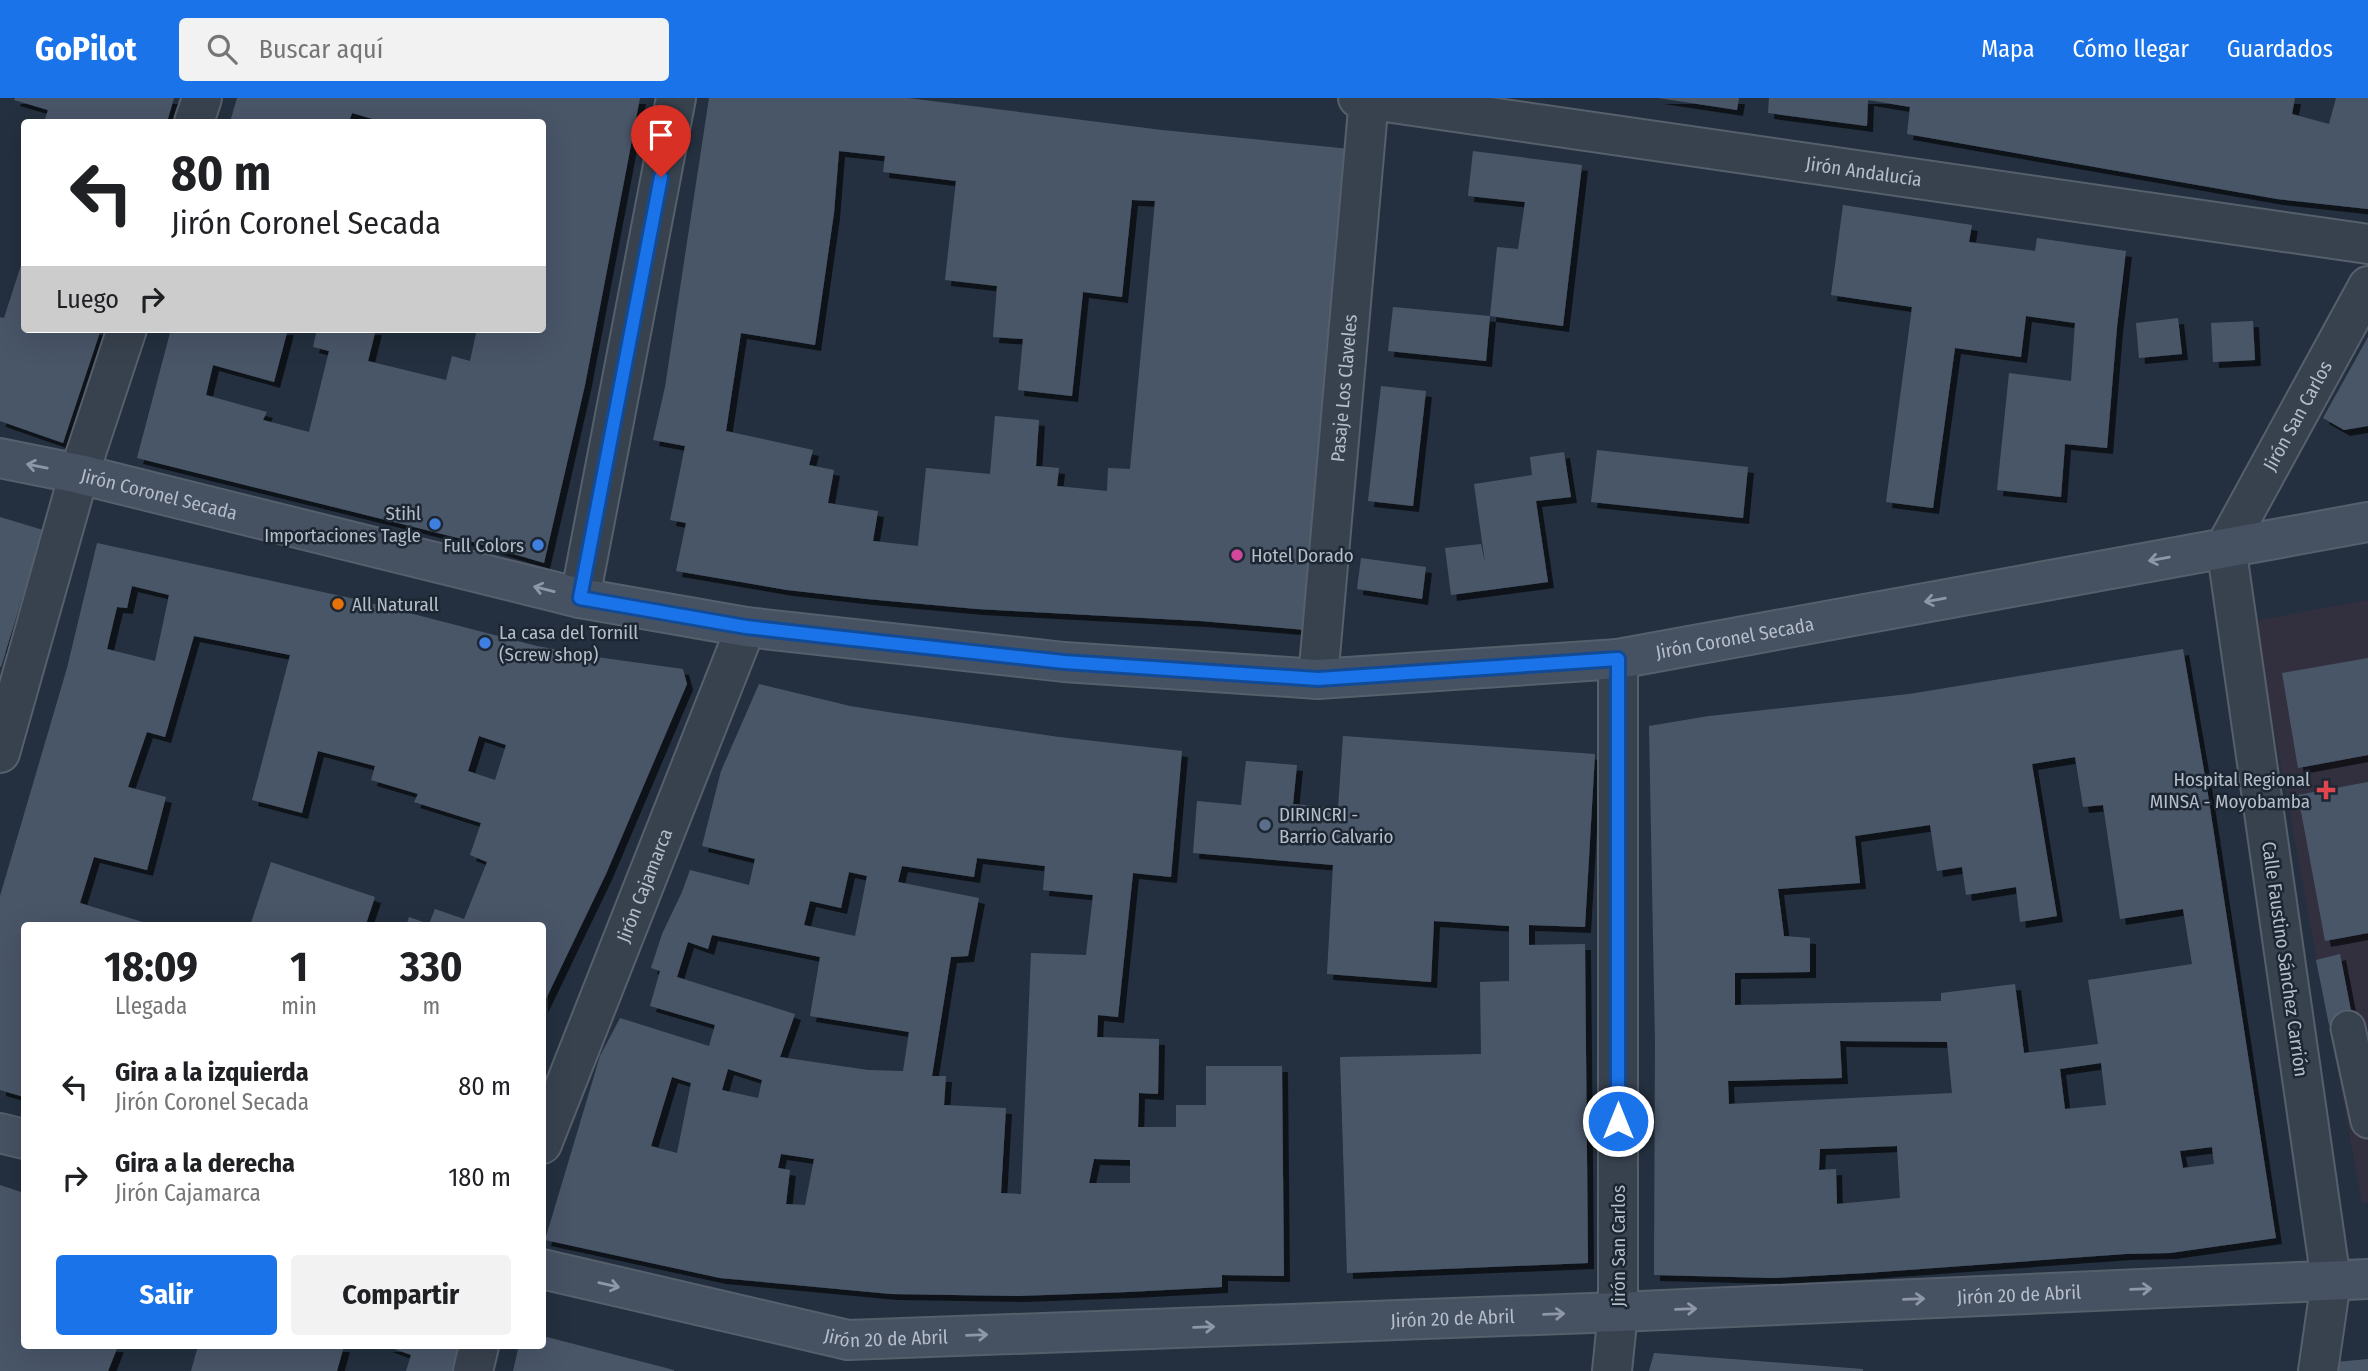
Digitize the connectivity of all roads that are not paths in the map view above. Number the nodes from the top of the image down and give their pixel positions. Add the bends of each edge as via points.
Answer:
1 (202, 98) edge
2 (676, 98) edge
3 (1366, 98) edge
4 (195, 119) edge
5 (2368, 244) edge
6 (2368, 286) edge
7 (126, 333) edge
8 (0, 458) edge
9 (79, 474) junction
10 (2368, 522) edge
11 (2226, 546) junction
12 (580, 598) junction
13 (746, 627) junction
14 (1618, 659) junction
15 (1318, 679) junction
16 (0, 752) edge
17 (2348, 1028) dead end
18 (2368, 1121) edge
19 (0, 1133) edge
20 (546, 1134) edge
21 (21, 1138) edge
22 (546, 1270) edge
23 (2350, 1280) edge
24 (1618, 1312) junction
25 (478, 1349) edge
26 (474, 1371) edge
27 (1612, 1371) edge
28 (2318, 1371) edge

1 - 4 street
2 - 12 street
3 - 5 street, Jirón Andalucía
3 - 15 street, Pasaje Los Claveles
6 - 11 street, Jirón San Carlos
7 - 9 street
9 -> 8 main road, Jirón Coronel Secada
12 -> 9 main road, Jirón Coronel Secada
9 - 16 street
10 - 11 main road, Jirón Coronel Secada
11 -> 14 main road, Jirón Coronel Secada
11 - 23 street, Calle Faustino Sánchez Carrión
12 - 13 main road, Jirón Coronel Secada
13 - 15 main road, Jirón Coronel Secada via 1064,662
13 - 20 street, Jirón Cajamarca
14 - 15 main road, Jirón Coronel Secada
14 - 24 street, Jirón San Carlos
17 - 18 street
19 - 21 main road
22 -> 24 main road, Jirón 20 de Abril via 848,1340
24 -> 23 main road, Jirón 20 de Abril
23 - 28 street, Calle Faustino Sánchez Carrión
24 - 27 street, Jirón San Carlos
25 - 26 street

